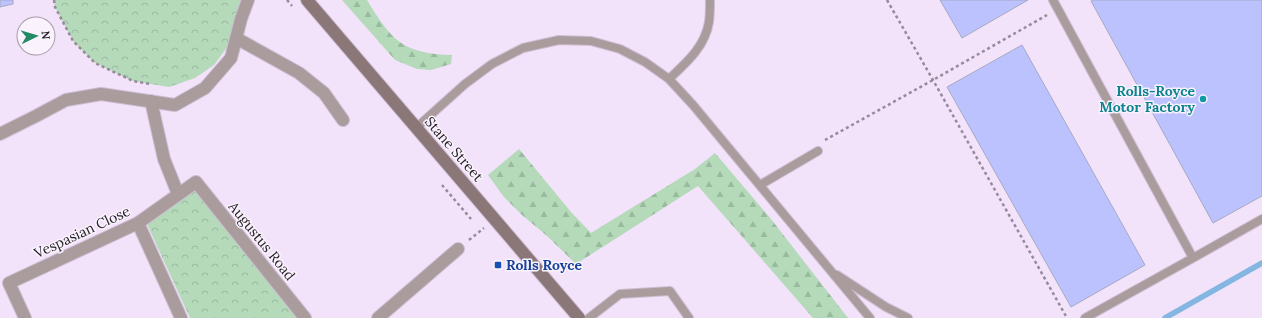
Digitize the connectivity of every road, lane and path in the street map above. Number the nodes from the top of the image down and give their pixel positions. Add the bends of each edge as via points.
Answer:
1 (54, 0) edge
2 (248, 0) edge
3 (307, 0) edge
4 (710, 0) edge
5 (887, 0) edge
6 (1053, 0) edge
7 (1058, 9) junction
8 (236, 38) junction
9 (669, 79) junction
10 (933, 80) junction
11 (155, 85) dead end
12 (151, 101) junction
13 (343, 120) dead end
14 (416, 128) junction
15 (0, 134) edge
16 (821, 142) dead end
17 (818, 151) dead end
18 (196, 182) joint
19 (760, 185) junction
20 (178, 194) junction
21 (1262, 219) edge
22 (494, 220) junction
23 (138, 223) junction
24 (458, 249) joint
25 (1193, 258) junction
26 (830, 270) junction
27 (25, 318) edge
28 (181, 318) edge
29 (305, 318) edge
30 (378, 318) edge
31 (579, 318) edge
32 (589, 318) edge
33 (689, 318) edge
34 (870, 318) edge
35 (908, 318) edge
36 (1067, 318) edge
37 (1085, 318) edge

1 - 11 path via 55,7 73,41 95,63 133,81
2 - 8 street
3 - 14 street, Stane Street
4 - 9 lane via 710,21 701,45
5 - 10 path
6 - 7 lane
7 - 10 path
7 - 25 lane
8 - 12 street via 231,58 205,88 175,105
8 - 13 street via 299,73 324,93
9 - 14 lane via 620,49 591,41 559,40 523,48 492,64 465,84
9 - 19 lane
10 - 16 path
10 - 36 path
12 - 15 street via 101,94 66,100
12 - 20 street via 164,159
14 - 22 street, Stane Street
17 - 19 lane
18 - 20 street, Vespasian Close
18 - 29 street, Augustus Road
19 - 26 lane
20 - 23 street, Vespasian Close
21 - 25 lane
22 - 24 path
22 - 31 street, Stane Street
23 - 27 street, Vespasian Close via 9,283
23 - 28 street
24 - 30 street
25 - 37 lane
26 - 34 lane
26 - 35 lane via 886,307
32 - 33 lane via 620,294 670,291

